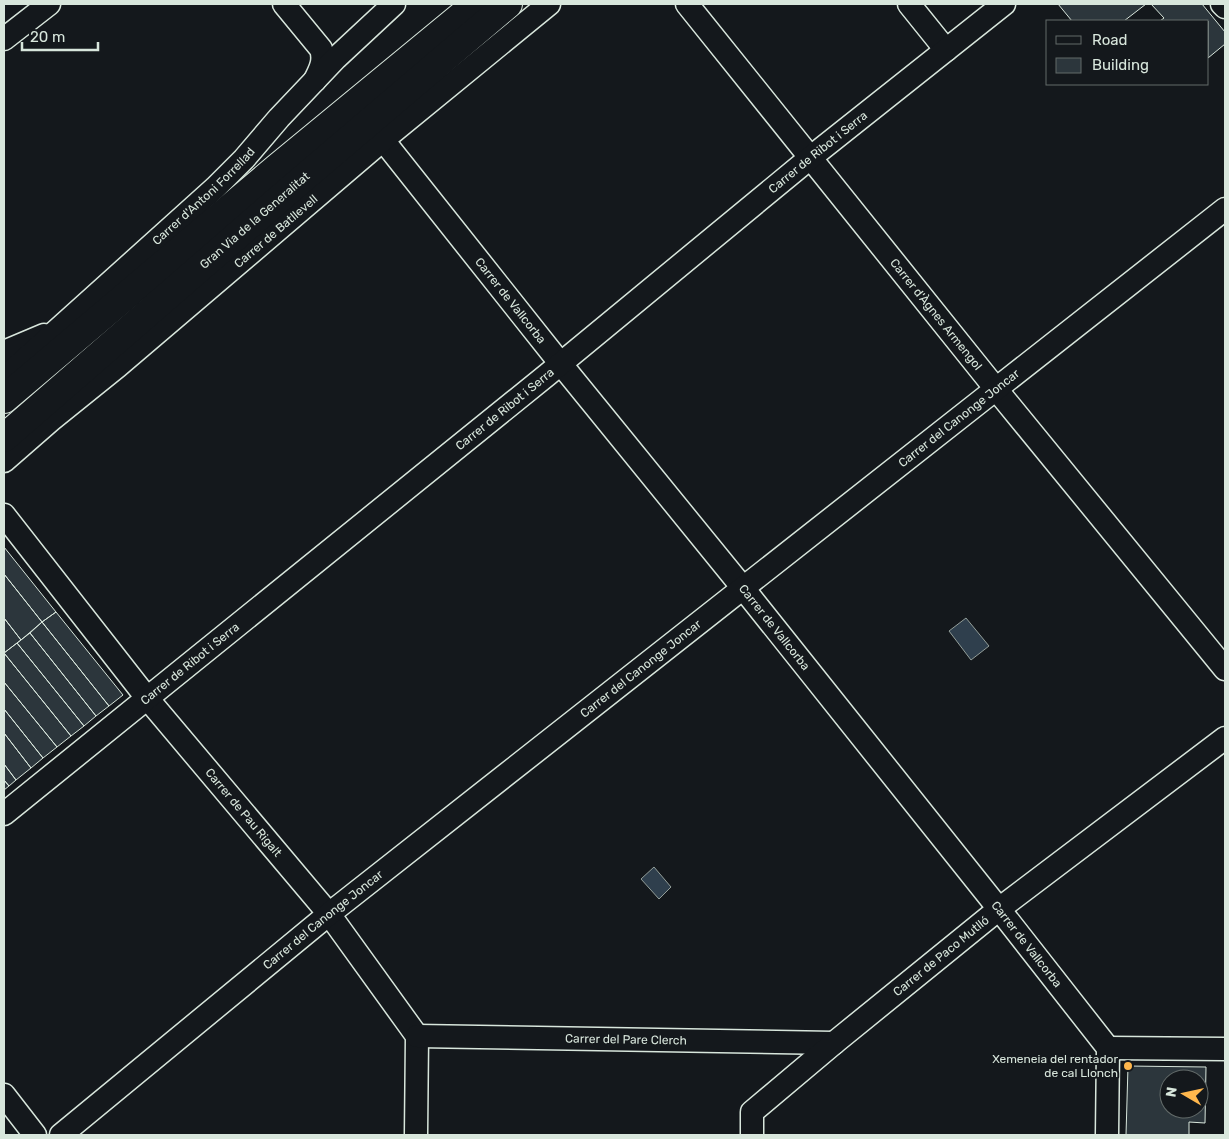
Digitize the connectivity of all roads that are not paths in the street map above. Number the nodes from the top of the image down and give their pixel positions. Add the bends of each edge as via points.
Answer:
1 (49, 4) edge
2 (284, 4) edge
3 (394, 4) edge
4 (476, 4) edge
5 (508, 4) edge
6 (549, 4) edge
7 (687, 4) edge
8 (909, 4) edge
9 (1004, 4) edge
10 (1222, 4) edge
11 (1225, 7) edge
12 (4, 39) edge
13 (946, 50) junction
14 (315, 80) junction
15 (383, 140) junction
16 (810, 158) junction
17 (1225, 209) edge
18 (61, 328) junction
19 (4, 352) edge
20 (560, 363) junction
21 (4, 378) edge
22 (996, 388) junction
23 (4, 399) edge
24 (4, 438) edge
25 (4, 461) edge
26 (4, 515) edge
27 (743, 588) junction
28 (1225, 669) edge
29 (147, 698) junction
30 (1225, 738) edge
31 (4, 814) edge
32 (999, 909) junction
33 (329, 914) junction
34 (417, 1036) junction
35 (834, 1043) junction
36 (1108, 1048) junction
37 (1225, 1049) edge
38 (4, 1095) edge
39 (35, 1135) edge
40 (61, 1135) edge
41 (416, 1135) edge
42 (752, 1135) edge
43 (1107, 1135) edge

1 - 12 street
2 - 14 street via 321,49 321,68
3 - 14 street, Carrer d'Antoni Forrellad
4 - 23 street, Gran Via de la Generalitat
5 - 24 street, Gran Via de la Generalitat
6 - 15 street, Carrer de Batllevell
7 - 16 street, Carrer d'Àgnes Armengol
8 - 13 street
9 - 13 street, Carrer de Ribot i Serra
10 - 11 street
13 - 16 street, Carrer de Ribot i Serra
14 - 18 street, Carrer d'Antoni Forrellad via 215,188
15 - 20 street, Carrer de Vallcorba
15 - 25 street, Carrer de Batllevell
16 - 20 street, Carrer de Ribot i Serra
16 - 22 street, Carrer d'Àgnes Armengol
17 - 22 street, Carrer del Canonge Joncar
18 - 19 street
18 - 21 street, Carrer d'Antoni Forrellad
20 - 27 street, Carrer de Vallcorba
20 - 29 street, Carrer de Ribot i Serra
22 - 27 street, Carrer del Canonge Joncar
22 - 28 street, Carrer d'Àgnes Armengol
26 - 29 street, Carrer de Pau Rigalt
27 - 32 street, Carrer de Vallcorba
27 - 33 street, Carrer del Canonge Joncar
29 - 31 street, Carrer de Ribot i Serra
29 - 33 street, Carrer de Pau Rigalt
30 - 32 street, Carrer de Paco Mutlló
32 - 35 street, Carrer de Paco Mutlló
32 - 36 street, Carrer de Vallcorba
33 - 34 street, Carrer de Pau Rigalt
33 - 40 street, Carrer del Canonge Joncar
34 - 35 street, Carrer del Pare Clerch
34 - 41 street
35 - 42 street, Carrer de Paco Mutlló via 752,1112
36 - 37 street
36 - 43 street
38 - 39 street

